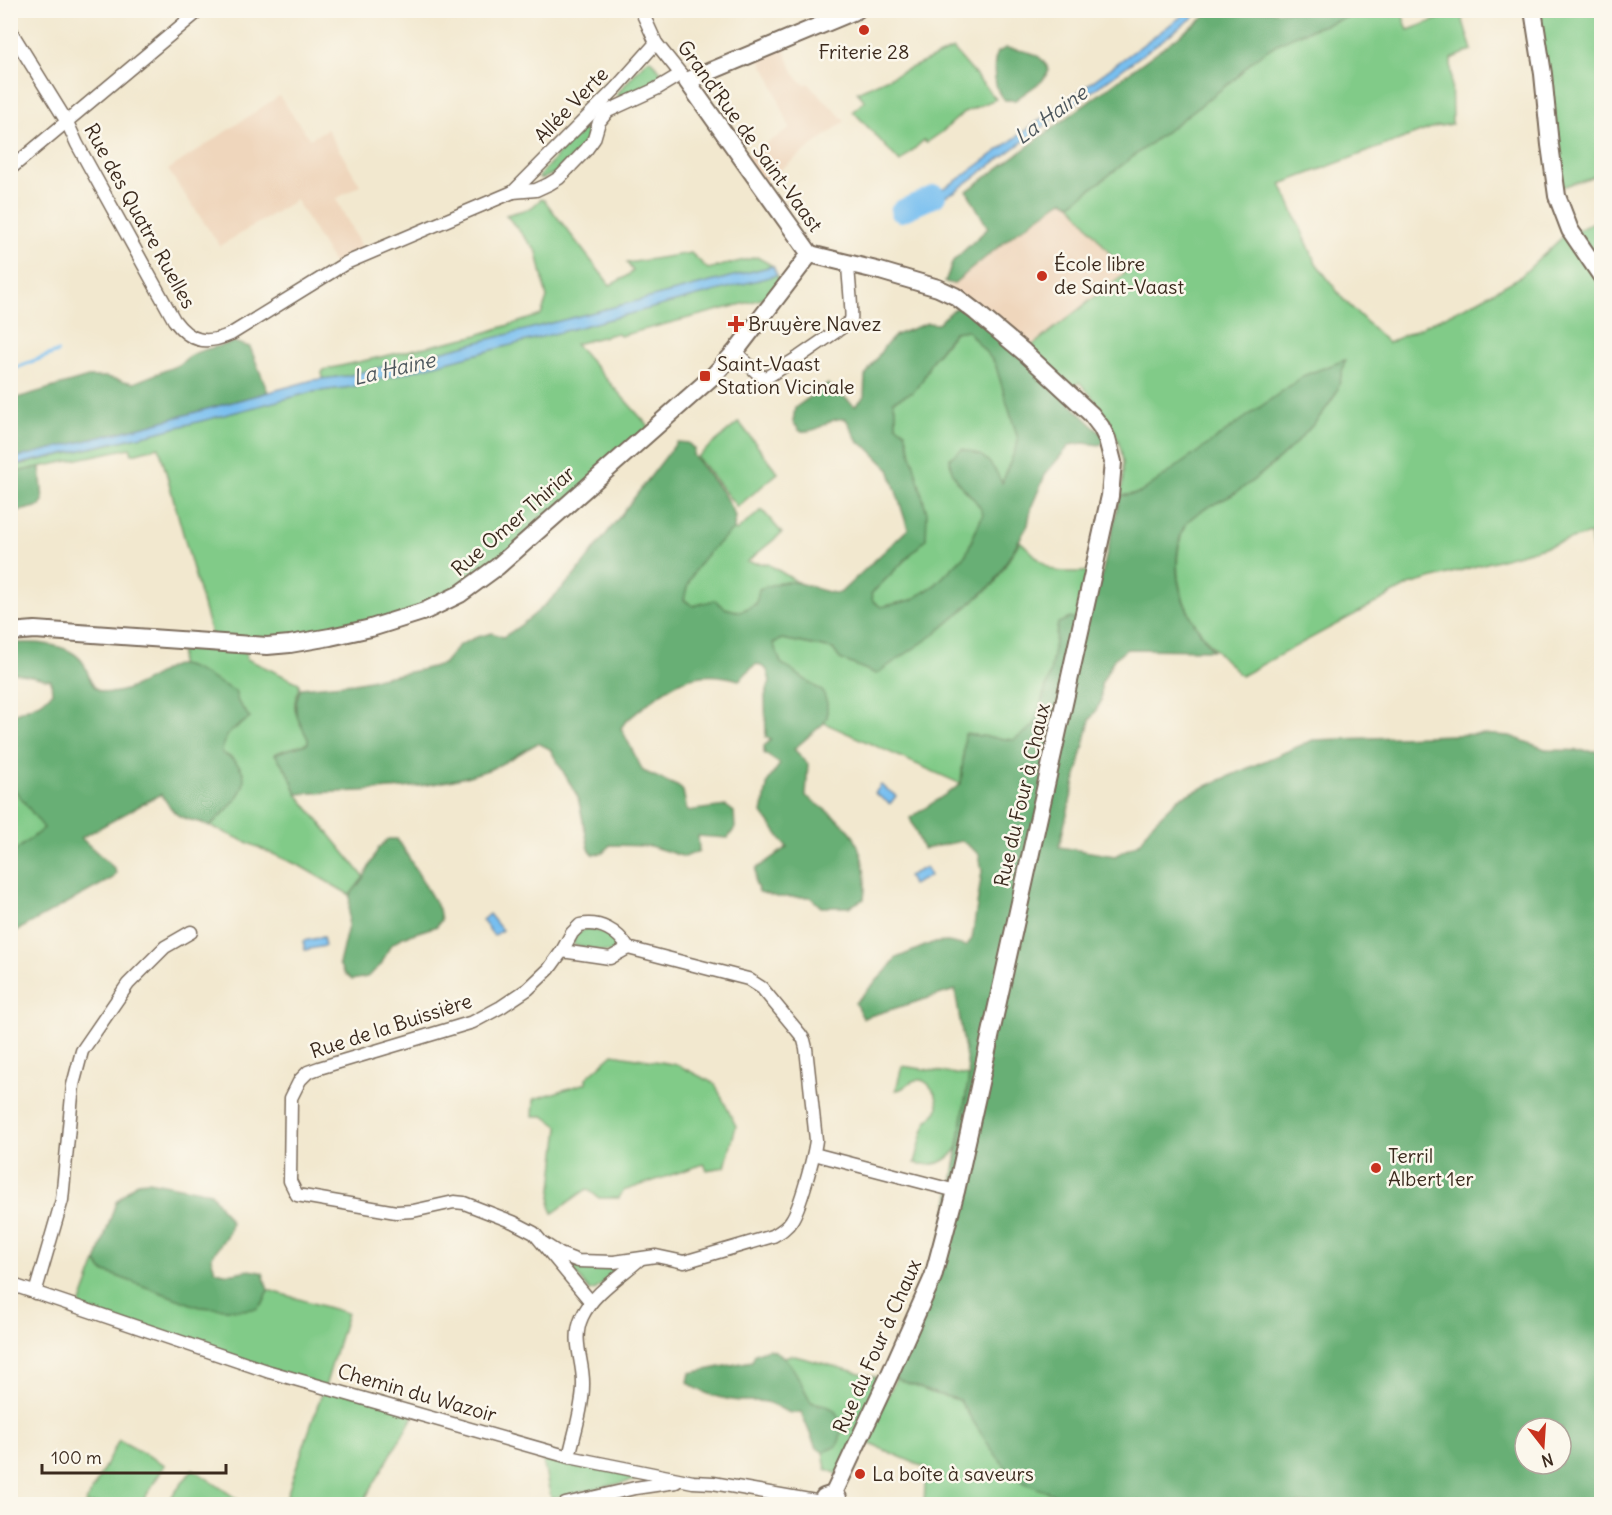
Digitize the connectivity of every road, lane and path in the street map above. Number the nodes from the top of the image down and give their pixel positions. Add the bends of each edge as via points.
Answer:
1 (200, 10) edge
2 (641, 10) edge
3 (857, 10) edge
4 (1533, 10) edge
5 (10, 30) edge
6 (656, 43) junction
7 (684, 78) junction
8 (67, 122) junction
9 (10, 169) edge
10 (513, 192) junction
11 (368, 252) joint
12 (810, 254) junction
13 (848, 263) junction
14 (1602, 278) edge
15 (735, 352) junction
16 (10, 632) edge
17 (191, 932) dead end
18 (628, 948) junction
19 (562, 951) junction
20 (814, 1154) junction
21 (956, 1191) junction
22 (543, 1243) junction
23 (640, 1258) junction
24 (10, 1284) edge
25 (35, 1293) junction
26 (591, 1302) junction
27 (569, 1457) junction
28 (693, 1482) junction
29 (833, 1502) edge
30 (566, 1504) edge

1 - 8 street
2 - 6 street, Grand'Rue de Saint-Vaast
3 - 7 street
4 - 14 street via 1560,209
5 - 8 street, Rue des Quatre Ruelles
6 - 7 street, Grand'Rue de Saint-Vaast
6 - 10 street, Allée Verte
7 - 10 street, Allée Verte via 608,111 591,144 559,178 536,190
7 - 12 street, Grand'Rue de Saint-Vaast
8 - 9 street
8 - 11 street, Rue des Quatre Ruelles via 174,320 189,336 211,341 231,334
10 - 11 street, Allée Verte
12 - 13 street, Rue du Four à Chaux
12 - 15 street, Rue Omer Thiriar
13 - 15 street via 851,321 764,379
13 - 21 street, Rue du Four à Chaux via 938,288 966,303 1091,414 1107,439 1113,462 1110,496
15 - 16 street, Rue Omer Thiriar via 713,376 497,567 460,594 425,611 371,628 290,645 35,630
17 - 25 street via 165,947 128,984 82,1051 73,1085 62,1200
18 - 19 street via 610,957
18 - 19 street, Rue de la Buissière via 615,931 586,924 574,929
18 - 20 street, Rue de la Buissière via 748,979 762,988 800,1034 806,1048 816,1140
19 - 22 street, Rue de la Buissière via 528,989 483,1017 308,1072 295,1087 290,1106 290,1181 297,1195 396,1212 464,1203 513,1222 534,1233
20 - 21 street
20 - 23 street, Rue de la Buissière via 795,1215 781,1232 693,1261
21 - 29 street, Rue du Four à Chaux via 933,1277
22 - 23 street, Rue de la Buissière via 578,1261
22 - 26 street, Rue de la Buissière
23 - 26 street
24 - 25 street, Chemin du Wazoir
25 - 27 street, Chemin du Wazoir via 270,1372
26 - 27 street via 581,1318 577,1337 583,1386
27 - 28 street, Chemin du Wazoir
28 - 29 street, Chemin du Wazoir
28 - 30 street via 652,1485

